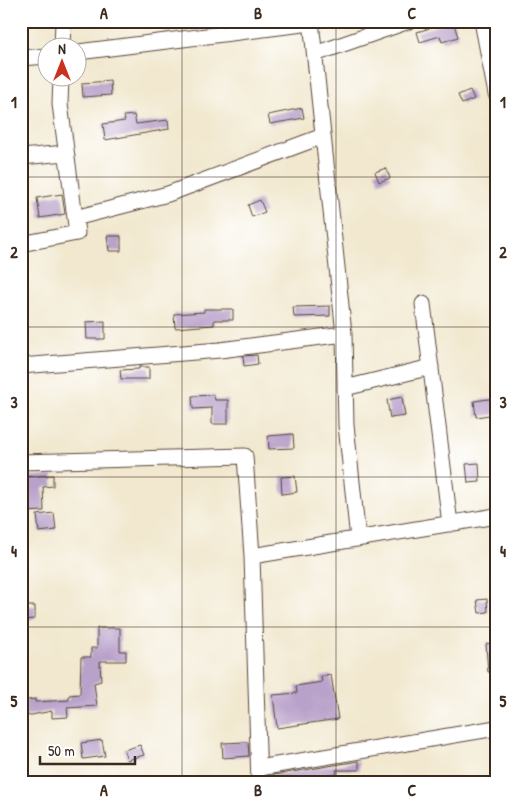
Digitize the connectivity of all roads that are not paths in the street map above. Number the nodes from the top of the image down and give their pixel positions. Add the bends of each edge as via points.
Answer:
1 (63, 21) edge
2 (409, 21) edge
3 (482, 21) edge
4 (311, 22) edge
5 (62, 38) edge
6 (88, 51) edge
7 (315, 54) junction
8 (38, 57) edge
9 (21, 58) edge
10 (61, 88) edge
11 (496, 94) edge
12 (323, 136) junction
13 (66, 153) junction
14 (21, 157) edge
15 (75, 218) junction
16 (21, 244) edge
17 (423, 304) dead end
18 (344, 334) junction
19 (21, 366) edge
20 (431, 367) junction
21 (345, 388) junction
22 (21, 462) edge
23 (496, 516) edge
24 (450, 524) junction
25 (358, 539) junction
26 (252, 556) junction
27 (496, 728) edge
28 (259, 775) edge

1 - 5 street
2 - 7 street
3 - 11 street
4 - 6 street
4 - 7 street
7 - 12 street
8 - 9 street
10 - 13 street
12 - 15 street via 168,194
12 - 18 street
13 - 14 street
13 - 15 street
15 - 16 street via 77,233
17 - 20 street
18 - 19 street via 220,350
18 - 21 street
20 - 21 street
20 - 24 street
21 - 25 street
22 - 26 street via 245,456
23 - 24 street
24 - 25 street
25 - 26 street
26 - 28 street
27 - 28 street

